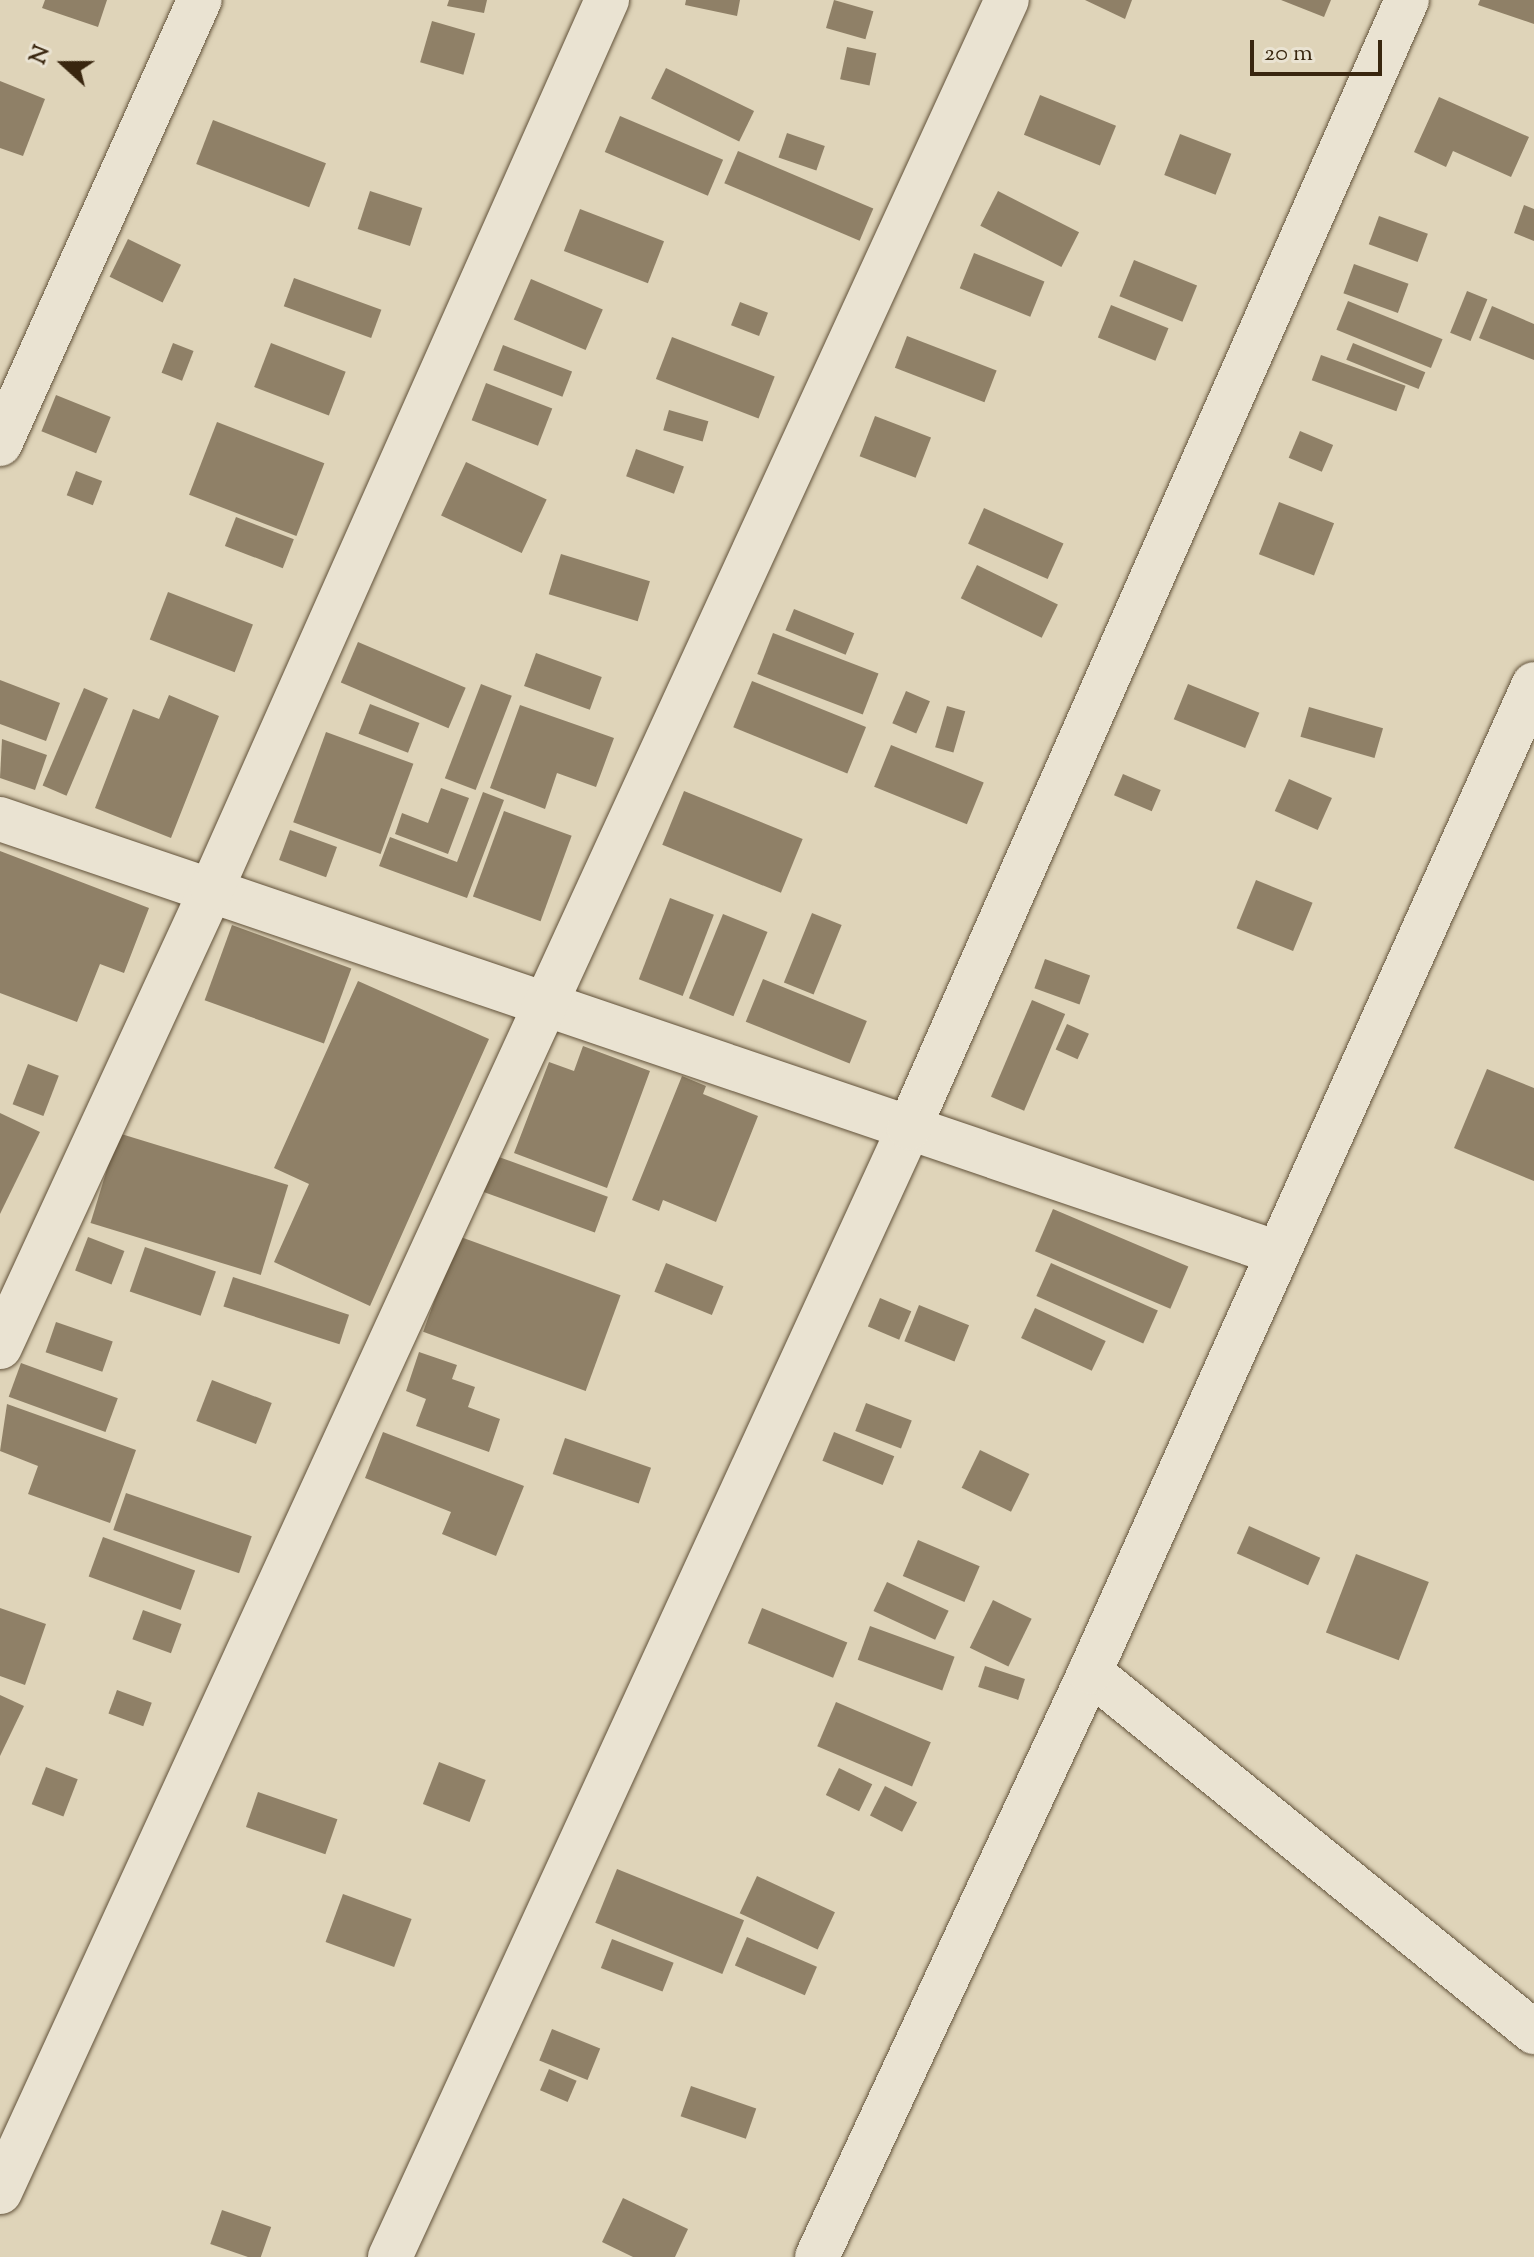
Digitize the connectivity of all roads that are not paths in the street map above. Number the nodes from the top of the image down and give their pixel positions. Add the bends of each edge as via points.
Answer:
1 (200, 0) edge
2 (607, 0) edge
3 (1007, 0) edge
4 (1407, 0) edge
5 (0, 444) edge
6 (1534, 684) edge
7 (0, 819) edge
8 (212, 888) junction
9 (547, 1004) junction
10 (909, 1128) junction
11 (1275, 1252) junction
12 (0, 1347) edge
13 (1090, 1672) junction
14 (1534, 2032) edge
15 (0, 2192) edge
16 (390, 2257) edge
17 (817, 2257) edge

1 - 5 street
2 - 8 street
3 - 9 street
4 - 10 street
6 - 11 street
7 - 8 street
8 - 9 street
8 - 12 street
9 - 10 street
9 - 15 street
10 - 11 street
10 - 16 street
11 - 13 street
13 - 14 street
13 - 17 street

